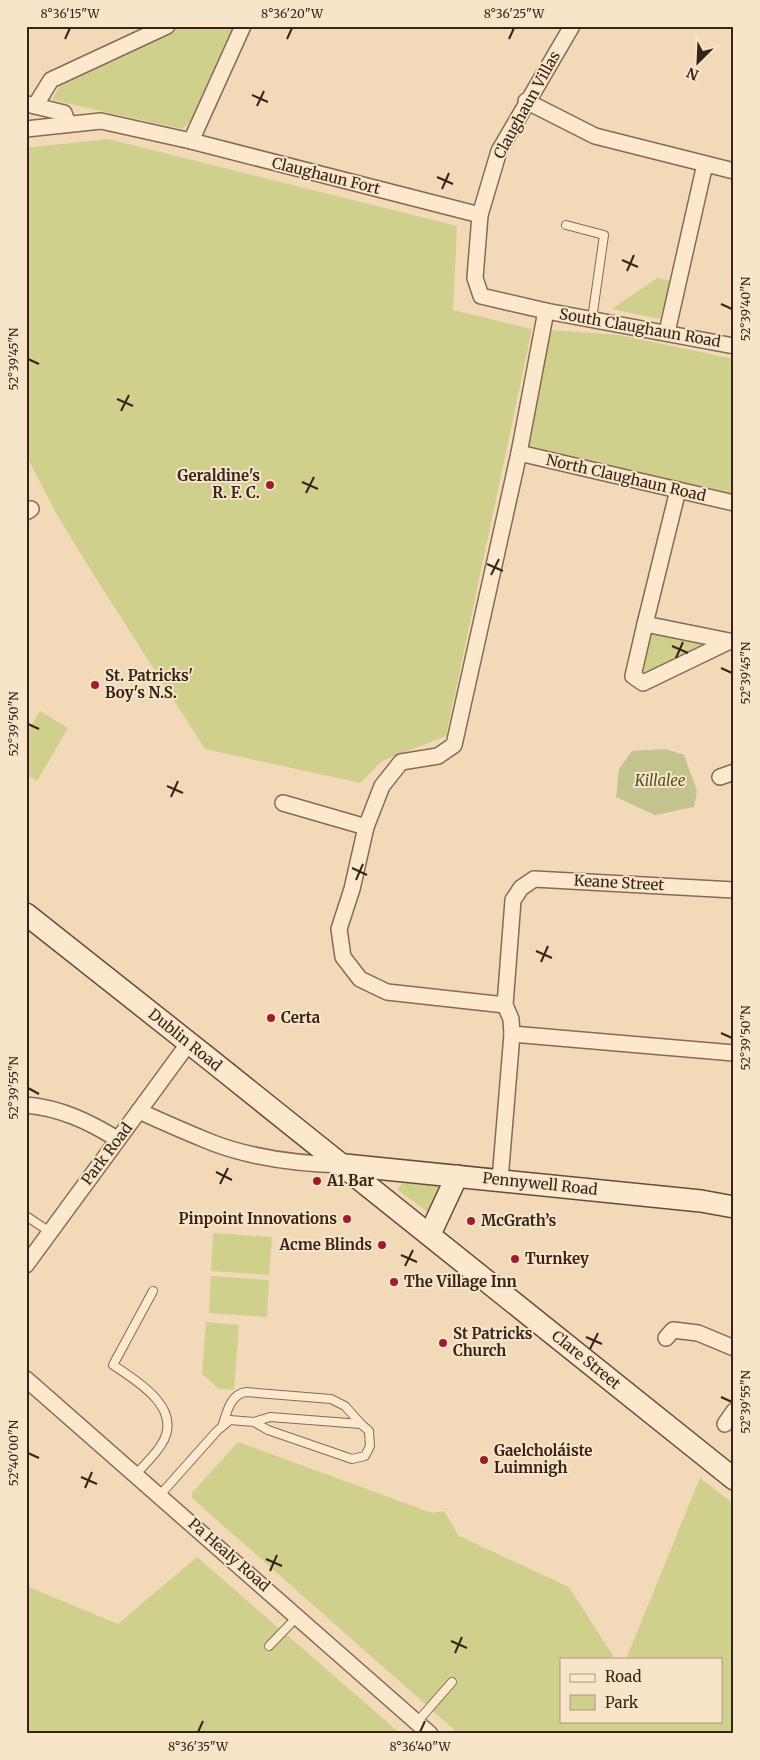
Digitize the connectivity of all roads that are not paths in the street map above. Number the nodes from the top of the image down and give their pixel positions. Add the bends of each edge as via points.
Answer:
1 (166, 26) edge
2 (243, 26) edge
3 (572, 26) edge
4 (526, 101) junction
5 (30, 105) edge
6 (68, 124) junction
7 (26, 129) edge
8 (191, 141) junction
9 (705, 164) junction
10 (734, 171) edge
11 (480, 215) junction
12 (566, 225) dead end
13 (546, 311) junction
14 (592, 319) junction
15 (667, 332) junction
16 (734, 346) edge
17 (519, 453) junction
18 (678, 490) junction
19 (734, 503) edge
20 (645, 624) junction
21 (732, 641) edge
22 (283, 803) dead end
23 (366, 827) junction
24 (734, 890) edge
25 (26, 914) edge
26 (504, 1005) junction
27 (512, 1034) junction
28 (188, 1044) junction
29 (734, 1053) edge
30 (26, 1105) edge
31 (139, 1112) junction
32 (117, 1139) junction
33 (345, 1166) junction
34 (457, 1176) junction
35 (500, 1180) junction
36 (734, 1207) edge
37 (26, 1216) edge
38 (50, 1232) junction
39 (430, 1234) junction
40 (26, 1266) edge
41 (153, 1291) dead end
42 (666, 1338) dead end
43 (734, 1348) edge
44 (26, 1379) edge
45 (734, 1397) edge
46 (734, 1407) edge
47 (734, 1411) edge
48 (254, 1422) junction
49 (223, 1424) junction
50 (361, 1424) junction
51 (725, 1424) dead end
52 (136, 1474) junction
53 (734, 1479) edge
54 (160, 1495) junction
55 (298, 1616) junction
56 (269, 1646) dead end
57 (452, 1682) dead end
58 (417, 1722) junction
59 (430, 1734) edge

1 - 5 street via 51,80
2 - 8 street
3 - 4 street, Claughaun Villas
4 - 9 street via 595,136
4 - 11 street, Claughaun Villas via 499,151
5 - 6 street via 64,114
6 - 7 street, Claughaun Fort
6 - 8 street, Claughaun Fort via 101,121
8 - 11 street, Claughaun Fort
9 - 10 street
9 - 15 street
11 - 13 street via 475,278 481,296
12 - 14 lane via 604,235
13 - 14 street, South Claughaun Road
13 - 17 street
14 - 15 street, South Claughaun Road
15 - 16 street, South Claughaun Road
17 - 18 street, North Claughaun Road
17 - 23 street via 454,746 438,756 401,762 382,786
18 - 19 street, North Claughaun Road
18 - 20 street
20 - 21 street
20 - 21 street via 633,676 643,683
22 - 23 street
23 - 26 street via 340,929 343,957 360,979 388,992
24 - 26 street, Keane Street via 534,879 521,888 513,900
25 - 28 main road, Dublin Road
26 - 27 street via 511,1019
27 - 29 street
27 - 35 street
28 - 31 street, Park Road
28 - 33 main road, Dublin Road
30 - 32 street via 47,1106 70,1114
31 - 32 street, Park Road
31 - 33 street via 214,1144 260,1157
32 - 38 street, Park Road
33 - 34 main road, Pennywell Road
33 - 39 main road, Clare Street
34 - 35 main road, Pennywell Road
34 - 39 main road
35 - 36 main road, Pennywell Road
37 - 38 lane
38 - 40 street, Park Road
39 - 53 main road, Clare Street
41 - 52 lane via 113,1365 143,1384 160,1401 166,1423 162,1444
42 - 43 street via 673,1330 698,1333
44 - 52 street, Pa Healy Road
45 - 46 street
47 - 51 street
48 - 49 lane via 230,1420
48 - 50 lane via 270,1417
48 - 50 lane via 268,1430 352,1459 364,1456 370,1446 369,1431
49 - 50 lane via 230,1404 246,1392 332,1399 345,1406
49 - 54 lane
52 - 54 street, Pa Healy Road
54 - 55 street, Pa Healy Road
55 - 56 lane
55 - 58 street, Pa Healy Road
57 - 58 lane
58 - 59 street, Pa Healy Road

